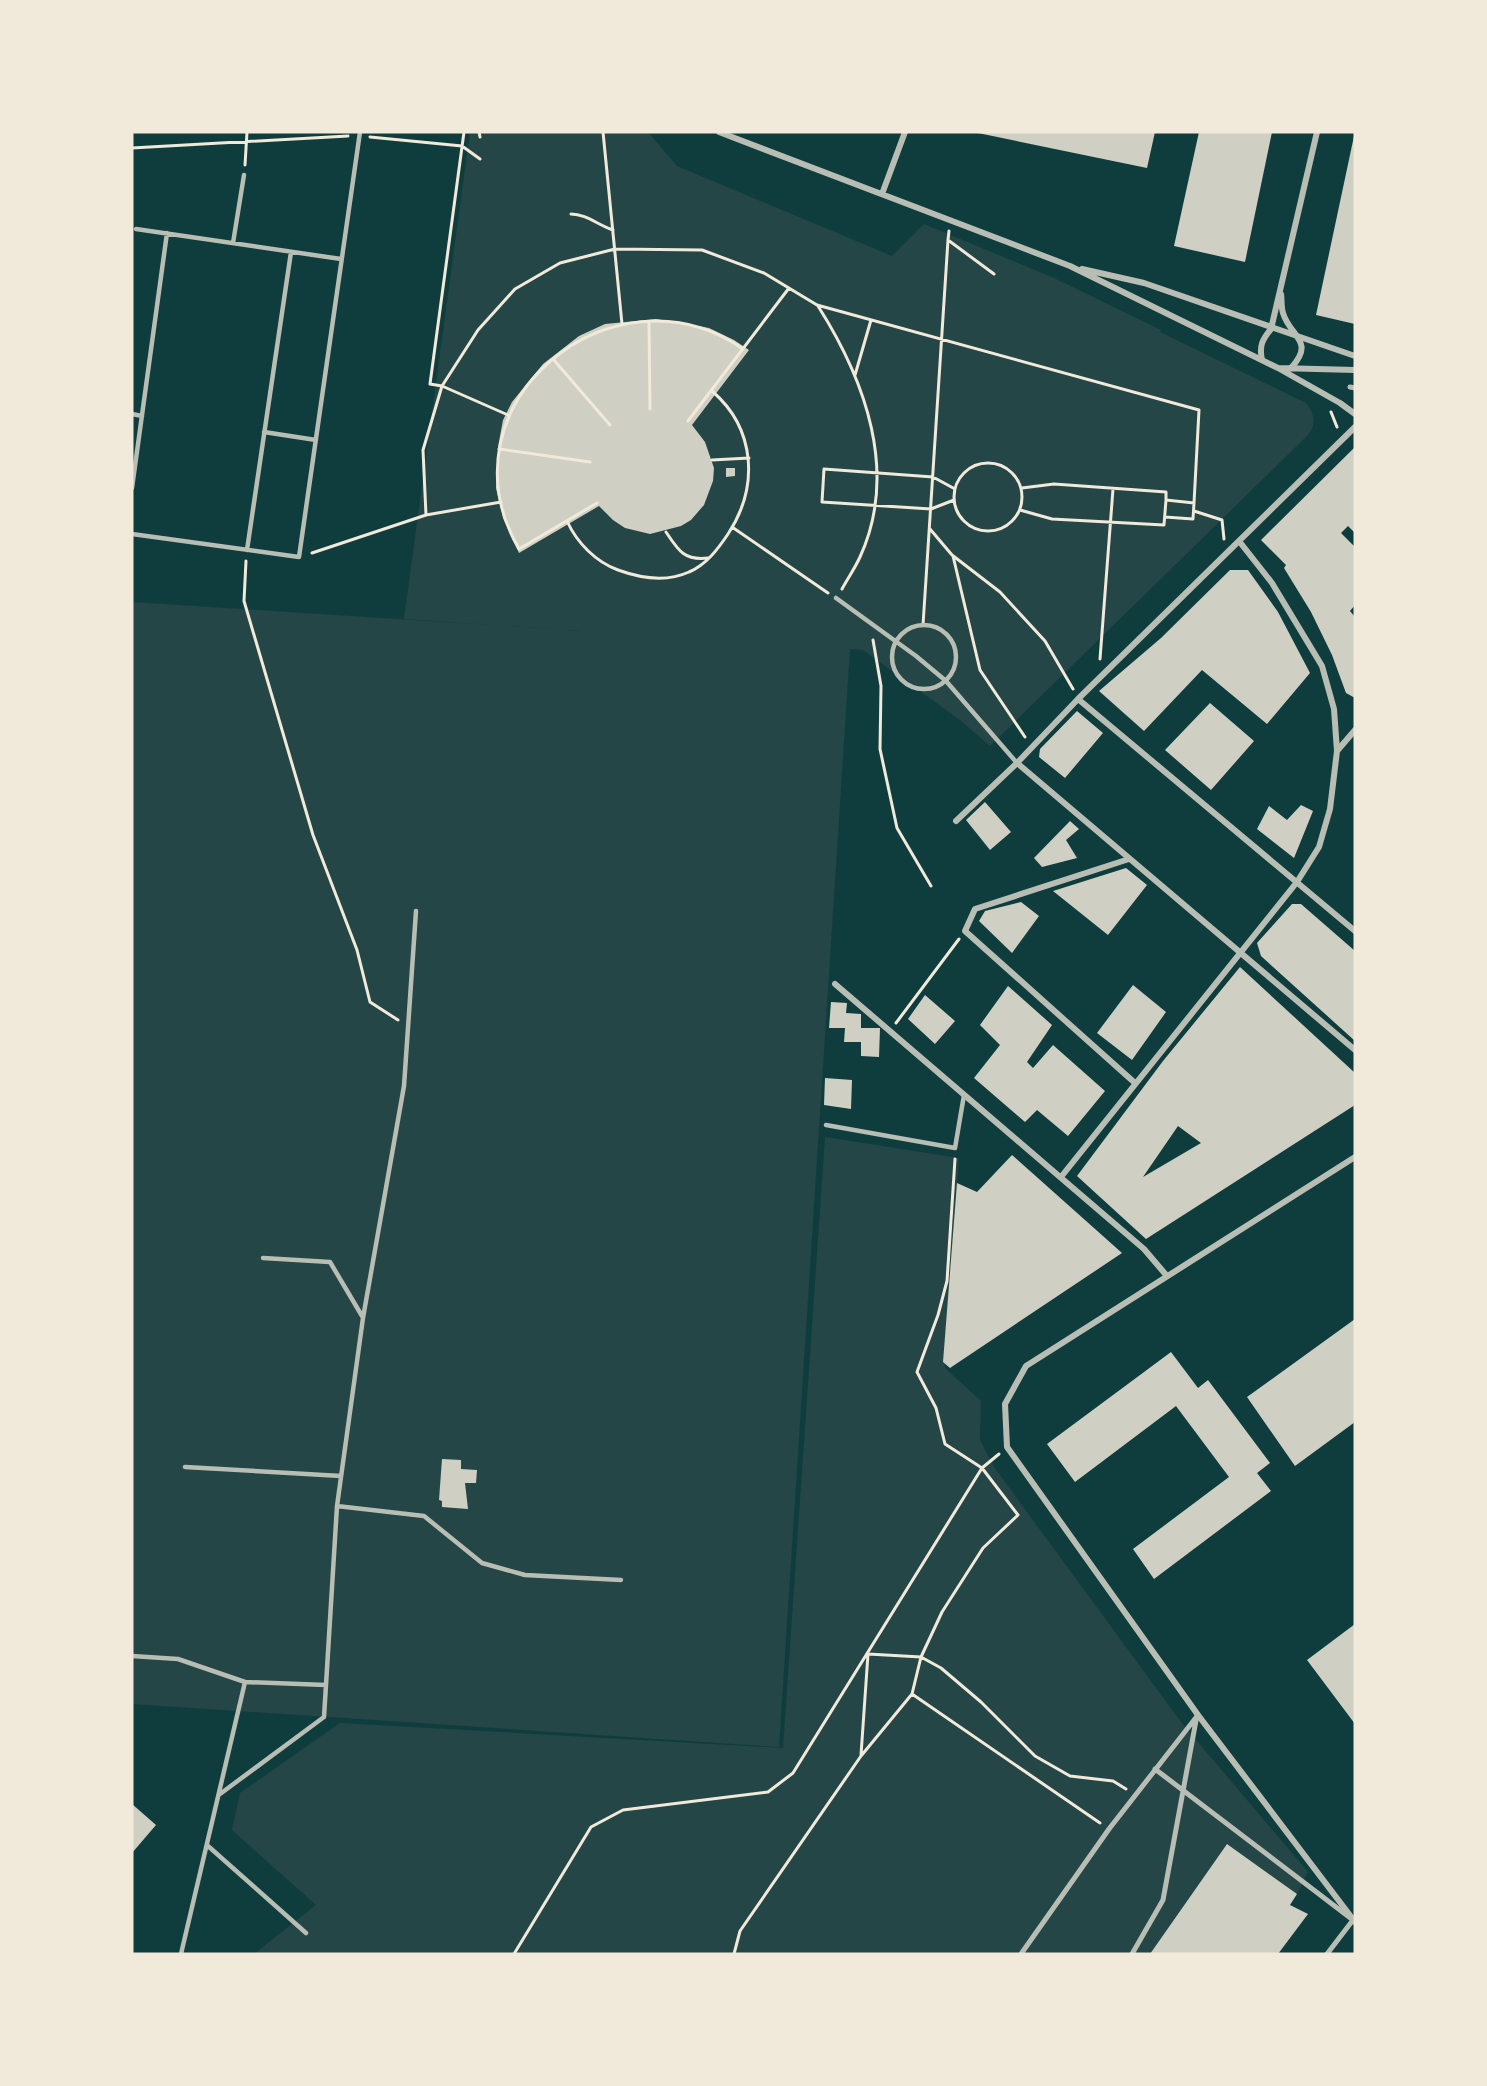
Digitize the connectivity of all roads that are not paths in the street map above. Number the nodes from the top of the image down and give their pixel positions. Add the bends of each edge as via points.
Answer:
1 (719, 132) edge
2 (905, 132) edge
3 (1317, 132) edge
4 (359, 134) edge
5 (243, 176) dead end
6 (882, 194) junction
7 (136, 229) dead end
8 (167, 233) junction
9 (233, 243) junction
10 (291, 252) junction
11 (341, 259) junction
12 (1070, 266) junction
13 (1281, 287) junction
14 (1271, 329) junction
15 (1299, 338) junction
16 (1355, 356) edge
17 (1262, 360) junction
18 (1278, 368) junction
19 (1291, 368) junction
20 (1355, 370) edge
21 (132, 414) edge
22 (1355, 414) edge
23 (142, 416) junction
24 (1355, 428) edge
25 (264, 432) junction
26 (316, 440) junction
27 (132, 488) edge
28 (132, 534) edge
29 (1239, 541) junction
30 (247, 550) junction
31 (836, 598) road end
32 (896, 641) junction
33 (946, 681) junction
34 (1078, 699) junction
35 (1355, 730) edge
36 (1337, 751) junction
37 (1017, 763) junction
38 (956, 821) dead end
39 (1129, 859) junction
40 (1297, 882) junction
41 (416, 911) dead end
42 (1355, 931) edge
43 (1239, 953) junction
44 (835, 984) dead end
45 (1355, 1050) edge
46 (1135, 1083) junction
47 (964, 1095) junction
48 (826, 1125) dead end
49 (1355, 1157) edge
50 (1061, 1177) junction
51 (263, 1258) dead end
52 (1167, 1276) junction
53 (363, 1318) junction
54 (185, 1467) dead end
55 (341, 1476) junction
56 (337, 1506) junction
57 (621, 1580) dead end
58 (132, 1656) edge
59 (245, 1682) junction
60 (326, 1685) junction
61 (1197, 1715) junction
62 (1155, 1769) junction
63 (1185, 1791) junction
64 (220, 1794) junction
65 (208, 1846) junction
66 (1354, 1921) edge
67 (306, 1933) dead end
68 (181, 1954) edge
69 (1021, 1954) edge
70 (1132, 1954) edge
71 (1327, 1954) edge

1 - 6 street
2 - 6 street
3 - 13 street
4 - 11 lane
5 - 9 lane
6 - 12 street
7 - 8 lane
8 - 9 lane
8 - 23 lane
9 - 10 lane
10 - 11 lane
10 - 25 lane
11 - 26 lane
12 - 14 street via 1144,284
12 - 17 street
13 - 14 street
13 - 15 street via 1283,314
14 - 15 street
14 - 17 street via 1260,348
15 - 16 street
15 - 19 street via 1302,348
17 - 18 street
18 - 19 street
18 - 22 street
19 - 20 street
21 - 23 lane
23 - 27 lane
24 - 29 street
25 - 26 lane
25 - 30 lane
26 - 30 lane via 299,557
28 - 30 lane
29 - 34 street
29 - 36 street via 1272,582 1322,666 1334,709
31 - 32 lane
32 - 33 lane
32 - 33 lane via 892,661 900,679 917,689 937,687
32 - 33 lane via 907,629 923,625 934,626 952,640 956,662
33 - 37 lane
34 - 37 street
34 - 40 street
35 - 36 street
36 - 40 street via 1330,809 1319,847
37 - 38 street
37 - 39 street
39 - 43 street
39 - 46 street via 975,909 965,931
40 - 42 street
40 - 43 street
41 - 53 lane via 404,1086
43 - 45 street
43 - 46 street
44 - 47 street
46 - 50 street
47 - 48 lane via 955,1148
47 - 50 street
49 - 52 street
50 - 52 street via 1144,1249
51 - 53 lane via 330,1263
52 - 61 street via 1026,1366 1005,1404 1007,1448
53 - 55 lane
54 - 55 lane
55 - 56 lane
56 - 57 lane via 424,1516 482,1563 525,1575
56 - 60 lane
58 - 59 lane via 178,1659
59 - 60 lane
59 - 64 lane
60 - 64 lane via 324,1717
61 - 62 street
61 - 63 street
61 - 66 street
62 - 63 street
62 - 69 street
63 - 66 street
63 - 70 street via 1164,1900
64 - 65 lane
65 - 67 lane
65 - 68 lane
66 - 71 street

